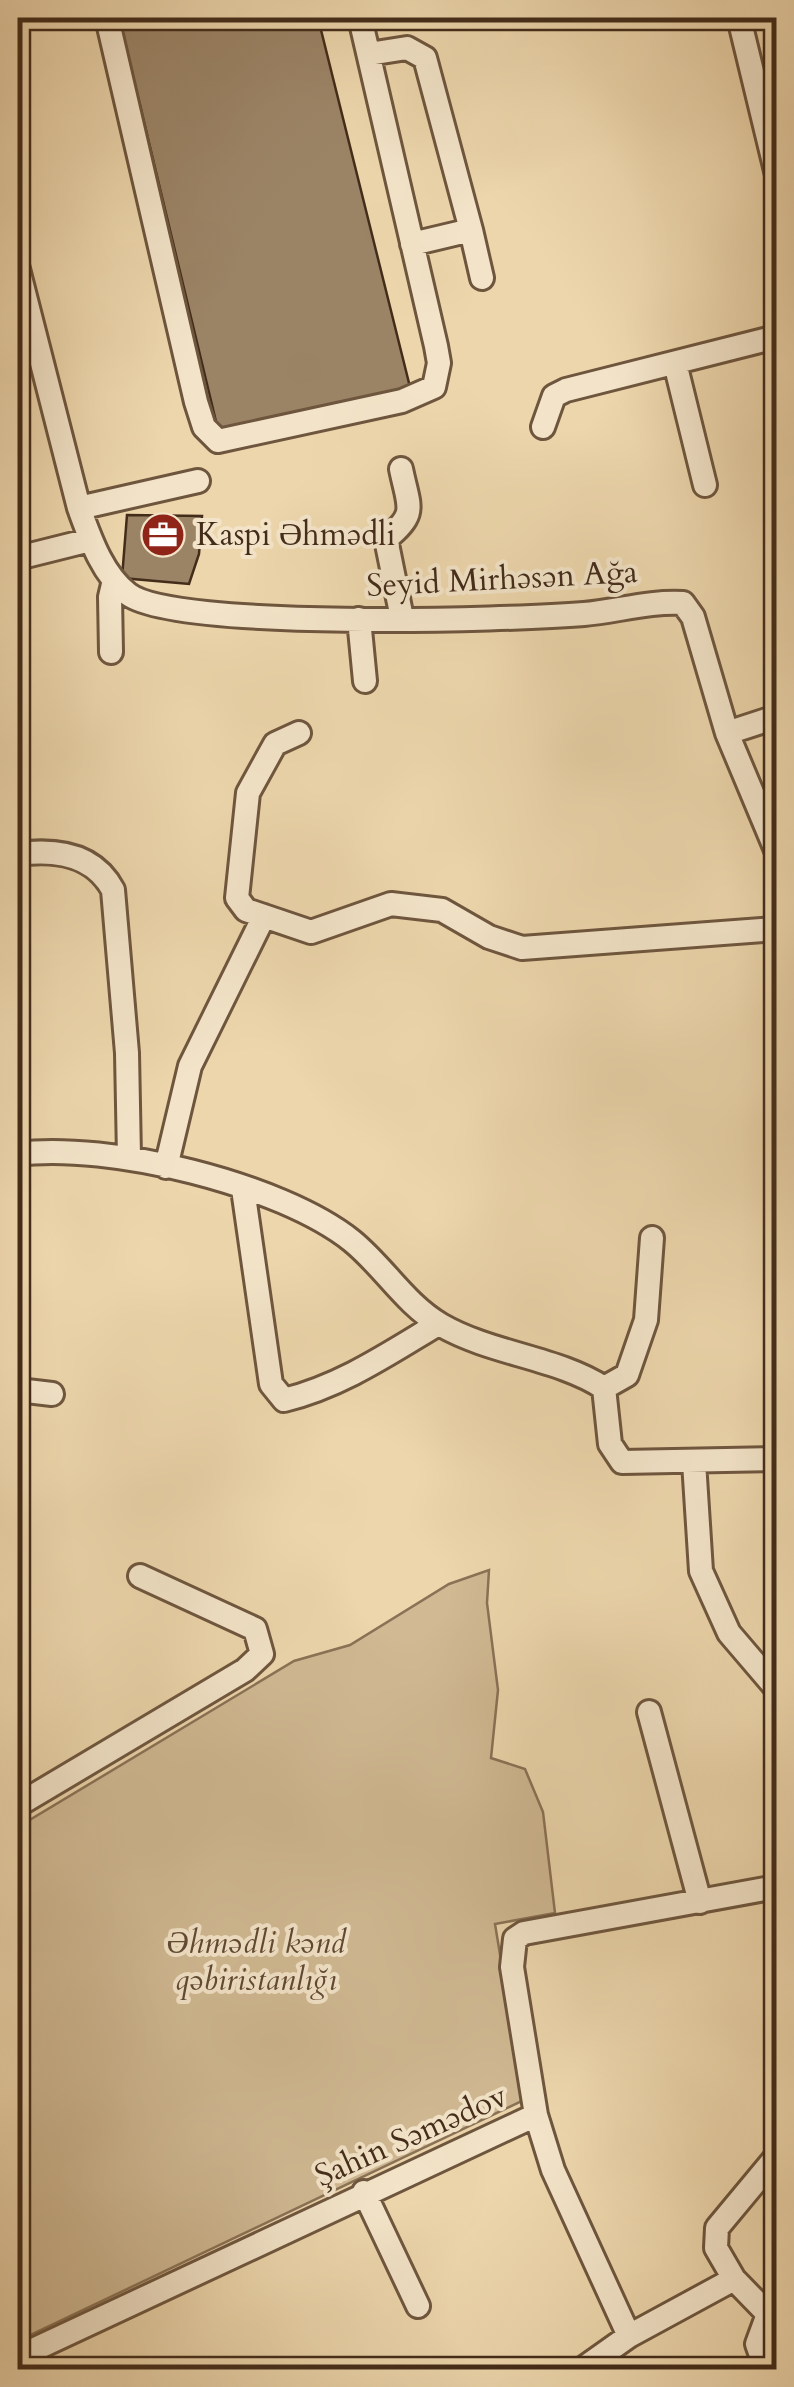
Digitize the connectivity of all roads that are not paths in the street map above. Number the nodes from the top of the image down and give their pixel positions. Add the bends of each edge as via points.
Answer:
1 (106, 18) edge
2 (360, 18) edge
3 (738, 18) edge
4 (369, 54) junction
5 (776, 171) edge
6 (471, 230) junction
7 (412, 244) junction
8 (18, 269) edge
9 (482, 278) dead end
10 (776, 337) edge
11 (675, 362) junction
12 (543, 427) dead end
13 (402, 469) dead end
14 (198, 482) dead end
15 (704, 485) dead end
16 (80, 508) junction
17 (90, 540) junction
18 (18, 558) edge
19 (114, 580) junction
20 (402, 618) junction
21 (359, 619) junction
22 (110, 652) dead end
23 (365, 681) dead end
24 (776, 718) edge
25 (299, 733) dead end
26 (727, 733) junction
27 (776, 850) edge
28 (18, 854) edge
29 (264, 916) junction
30 (776, 930) edge
31 (18, 1154) edge
32 (128, 1157) junction
33 (166, 1166) junction
34 (242, 1189) junction
35 (652, 1238) dead end
36 (438, 1324) junction
37 (604, 1388) junction
38 (18, 1390) edge
39 (52, 1394) dead end
40 (776, 1459) edge
41 (694, 1462) junction
42 (140, 1576) dead end
43 (776, 1688) edge
44 (649, 1712) dead end
45 (18, 1805) edge
46 (776, 1887) edge
47 (700, 1902) junction
48 (536, 2115) junction
49 (776, 2157) edge
50 (364, 2192) junction
51 (734, 2278) junction
52 (418, 2306) dead end
53 (772, 2313) edge
54 (629, 2336) junction
55 (18, 2356) edge
56 (582, 2370) edge
57 (766, 2370) edge

1 - 7 street via 196,402 211,438 384,405 434,386 439,363
2 - 4 street
3 - 5 street
4 - 6 street via 407,48 426,58
4 - 7 street
6 - 7 street
6 - 9 street
8 - 16 street, Seyid Mirhəsən Ağa
10 - 11 street
11 - 12 street via 566,390 554,396
11 - 15 street
13 - 20 street via 410,514 386,540
14 - 16 street
16 - 17 street, Seyid Mirhəsən Ağa
17 - 18 street
17 - 19 street, Seyid Mirhəsən Ağa
19 - 21 street, Seyid Mirhəsən Ağa via 129,596 169,610
19 - 22 street
20 - 21 street, Seyid Mirhəsən Ağa
20 - 26 street, Seyid Mirhəsən Ağa via 586,614 683,604 693,617
21 - 23 street
24 - 26 street
25 - 29 street via 275,744 248,793 237,898
26 - 27 street, Seyid Mirhəsən Ağa
28 - 32 street via 44,851 84,860 102,869 114,890 128,1053
29 - 30 street via 311,932 372,908 424,905 522,948
29 - 33 street via 190,1066
31 - 32 street
32 - 33 street
33 - 34 street
34 - 36 street via 315,1217 354,1242
34 - 36 street via 276,1395 284,1400 312,1393 351,1376
35 - 37 street via 646,1320 626,1375
36 - 37 street
37 - 41 street via 610,1444 622,1462
38 - 39 street
40 - 41 street
41 - 43 street via 701,1571 729,1633
42 - 45 street via 255,1629 262,1654
44 - 47 street
46 - 47 street, Şahin Səmədov
47 - 48 street, Şahin Səmədov via 514,1939 512,1967
48 - 50 street, Şahin Səmədov
48 - 54 street via 553,2170
49 - 51 street via 718,2228 716,2248
50 - 52 street
50 - 55 street, Şahin Səmədov
51 - 53 street
51 - 54 street
53 - 57 street via 757,2344
54 - 56 street

